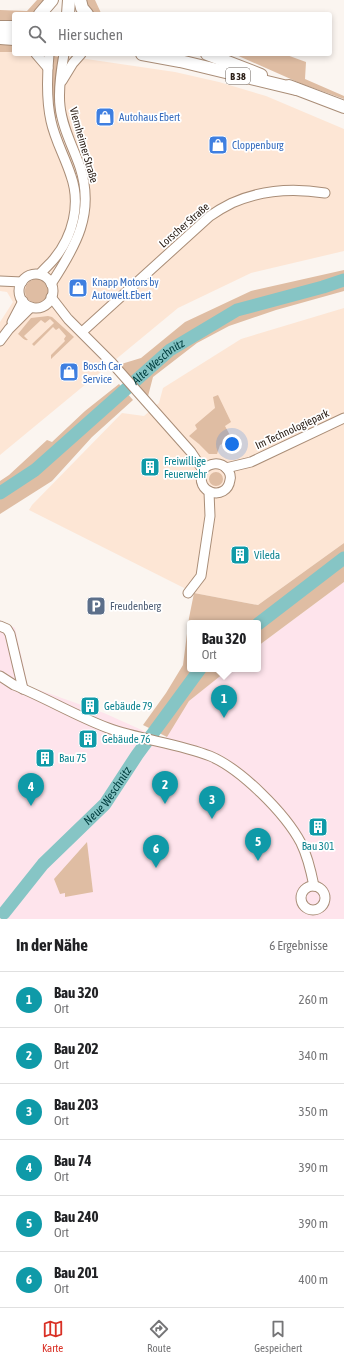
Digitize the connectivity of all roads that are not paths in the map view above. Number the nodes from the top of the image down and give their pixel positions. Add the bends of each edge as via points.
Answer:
1 (53, 0) edge
2 (69, 0) edge
3 (80, 0) edge
4 (42, 12) edge
5 (52, 12) edge
6 (68, 12) edge
7 (85, 12) edge
8 (0, 27) edge
9 (12, 27) edge
10 (0, 38) edge
11 (12, 39) edge
12 (38, 56) edge
13 (49, 56) edge
14 (64, 56) edge
15 (79, 56) edge
16 (153, 56) edge
17 (212, 56) edge
18 (48, 68) junction
19 (60, 84) junction
20 (296, 89) junction
21 (344, 107) edge
22 (325, 193) dead end
23 (40, 274) junction
24 (0, 281) edge
25 (51, 284) junction
26 (21, 286) junction
27 (51, 297) junction
28 (23, 301) junction
29 (45, 305) junction
30 (31, 307) junction
31 (68, 319) junction
32 (9, 329) junction
33 (82, 332) junction
34 (0, 342) edge
35 (344, 418) edge
36 (206, 467) junction
37 (228, 472) junction
38 (213, 492) junction
39 (188, 593) dead end
40 (0, 626) edge
41 (3, 679) edge
42 (23, 689) junction
43 (314, 886) junction
44 (316, 914) edge

1 - 4 main road
1 - 5 main road
2 - 6 main road
3 - 7 main road
8 - 9 main road
10 - 11 main road
12 - 18 street
13 - 18 street, Viernheimer Straße
14 - 19 street, Viernheimer Straße
15 - 19 street
16 - 20 main road, B 38
17 - 20 main road, B 38
18 - 23 street, Viernheimer Straße via 51,122 72,177 75,212 72,228 65,243
19 - 25 street, Viernheimer Straße via 62,121 82,173 86,204 84,220 74,246
20 - 21 main road, B 38
22 - 33 street, Lorscher Straße via 274,191 231,203 210,216
23 - 25 street
23 - 26 street via 30,275
24 - 26 street
25 - 27 street
26 - 28 street
27 - 29 street
27 - 31 street
28 - 30 street
28 - 32 street
29 - 30 street
29 - 31 street
30 - 32 street
31 - 33 street
32 - 34 street
33 - 36 street
35 - 37 street, Im Technologiepark
36 - 37 street via 216,463
36 - 38 street via 201,475 202,485
37 - 38 street via 229,485 222,492
38 - 39 street via 201,576
40 - 42 street via 7,629 10,634
41 - 42 street
42 - 43 street via 107,727 210,756 237,772 273,806 295,833 308,861
43 - 44 street via 323,892 325,900
43 - 44 street via 305,889 301,899 307,908

